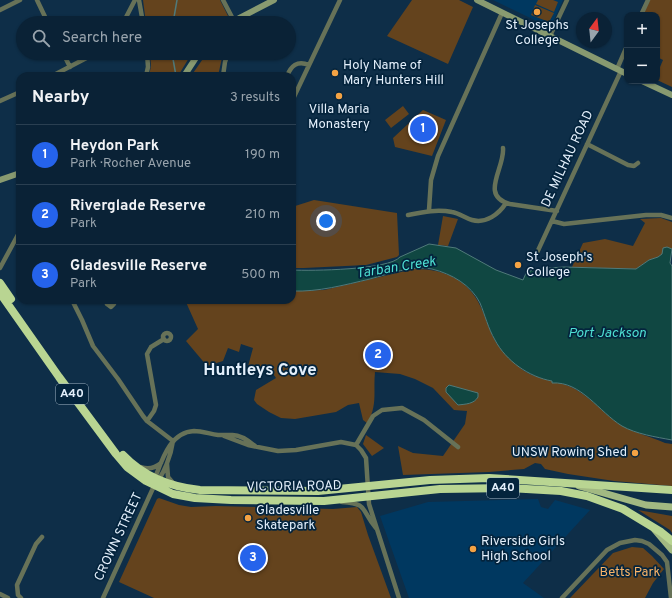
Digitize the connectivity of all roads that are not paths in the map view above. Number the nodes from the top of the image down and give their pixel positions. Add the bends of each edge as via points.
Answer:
1 (20, 0) edge
2 (37, 0) edge
3 (135, 0) edge
4 (139, 0) edge
5 (223, 0) edge
6 (274, 0) edge
7 (340, 0) edge
8 (477, 0) edge
9 (567, 0) edge
10 (648, 0) edge
11 (0, 10) edge
12 (642, 12) edge
13 (502, 13) junction
14 (45, 16) edge
15 (127, 16) edge
16 (142, 16) edge
17 (230, 16) edge
18 (248, 16) edge
19 (550, 36) junction
20 (627, 48) edge
21 (66, 60) edge
22 (83, 60) edge
23 (148, 60) edge
24 (194, 60) edge
25 (226, 60) edge
26 (309, 65) junction
27 (70, 67) junction
28 (622, 71) edge
29 (60, 72) edge
30 (147, 72) edge
31 (187, 72) edge
32 (224, 72) edge
33 (289, 72) edge
34 (648, 84) edge
35 (296, 91) edge
36 (16, 94) edge
37 (672, 96) edge
38 (0, 101) edge
39 (587, 144) junction
40 (503, 148) dead end
41 (638, 163) dead end
42 (16, 174) edge
43 (0, 180) edge
44 (506, 204) junction
45 (429, 210) junction
46 (556, 211) junction
47 (408, 215) dead end
48 (672, 218) edge
49 (552, 221) junction
50 (16, 238) edge
51 (535, 257) dead end
52 (0, 268) edge
53 (0, 283) edge
54 (0, 293) edge
55 (74, 304) edge
56 (164, 339) dead end
57 (147, 421) junction
58 (173, 441) junction
59 (356, 445) junction
60 (458, 447) dead end
61 (167, 461) junction
62 (161, 463) junction
63 (133, 464) junction
64 (156, 481) junction
65 (547, 481) junction
66 (185, 487) junction
67 (368, 487) junction
68 (672, 490) edge
69 (368, 496) junction
70 (324, 501) junction
71 (672, 508) edge
72 (653, 527) junction
73 (378, 531) junction
74 (42, 537) dead end
75 (672, 541) edge
76 (672, 550) edge
77 (0, 594) edge
78 (8, 598) edge
79 (21, 598) edge
80 (103, 598) edge
81 (399, 598) edge
82 (562, 598) edge
83 (671, 598) edge

1 - 11 street
2 - 14 street
3 - 15 street
4 - 16 street
5 - 17 street
6 - 18 street
7 - 26 street
8 - 13 street
9 - 19 street
10 - 12 street
13 - 19 street
13 - 45 street via 438,156 431,180
19 - 28 street
20 - 28 street, DE MILHAU ROAD
21 - 27 street
22 - 27 street
23 - 30 street
24 - 31 street
25 - 32 street
26 - 33 street via 295,64
26 - 35 street
27 - 29 street
28 - 39 street, DE MILHAU ROAD
34 - 37 street
36 - 38 street
39 - 41 street via 628,164 634,166
39 - 46 street, DE MILHAU ROAD
40 - 44 street via 494,190
42 - 43 street
44 - 45 street via 489,219 481,221 453,212
44 - 46 street
45 - 47 street
46 - 49 street, DE MILHAU ROAD
48 - 49 street via 646,215 564,224
49 - 51 street, DE MILHAU ROAD
50 - 52 street
53 - 63 highway, VICTORIA ROAD / A40 via 119,451
54 - 64 highway, VICTORIA ROAD / A40 via 116,454 135,474
55 - 57 street via 93,346
56 - 57 street via 151,347 147,354 156,405
57 - 58 street
58 - 59 street via 193,431 224,436 248,445 278,451 341,442
58 - 61 street
58 - 62 street
59 - 60 street via 373,416 382,410 402,408 424,420
59 - 67 street via 365,454
61 - 64 street
61 - 66 street via 169,480
62 - 63 street via 150,469
62 - 64 street
63 - 64 highway, VICTORIA ROAD / A40
64 - 66 highway, VICTORIA ROAD / A40
64 - 70 highway, VICTORIA ROAD / A40 via 174,494 195,498
64 - 80 street, CROWN STREET
65 - 67 highway, VICTORIA ROAD / A40 via 489,478 430,480
65 - 68 highway, VICTORIA ROAD / A40
65 - 71 main road via 571,484 646,505
66 - 67 highway, VICTORIA ROAD / A40 via 217,490 318,491
67 - 69 street
69 - 70 highway, VICTORIA ROAD / A40
69 - 72 highway, VICTORIA ROAD / A40 via 462,488 529,488 561,491 587,496 622,509
69 - 73 street
70 - 73 street via 360,505
72 - 75 highway, VICTORIA ROAD / A40
72 - 76 main road
73 - 81 street
74 - 79 street via 36,544 17,584 18,595
77 - 78 street
82 - 83 street via 607,550 620,543 635,540 649,544 662,555 666,562

